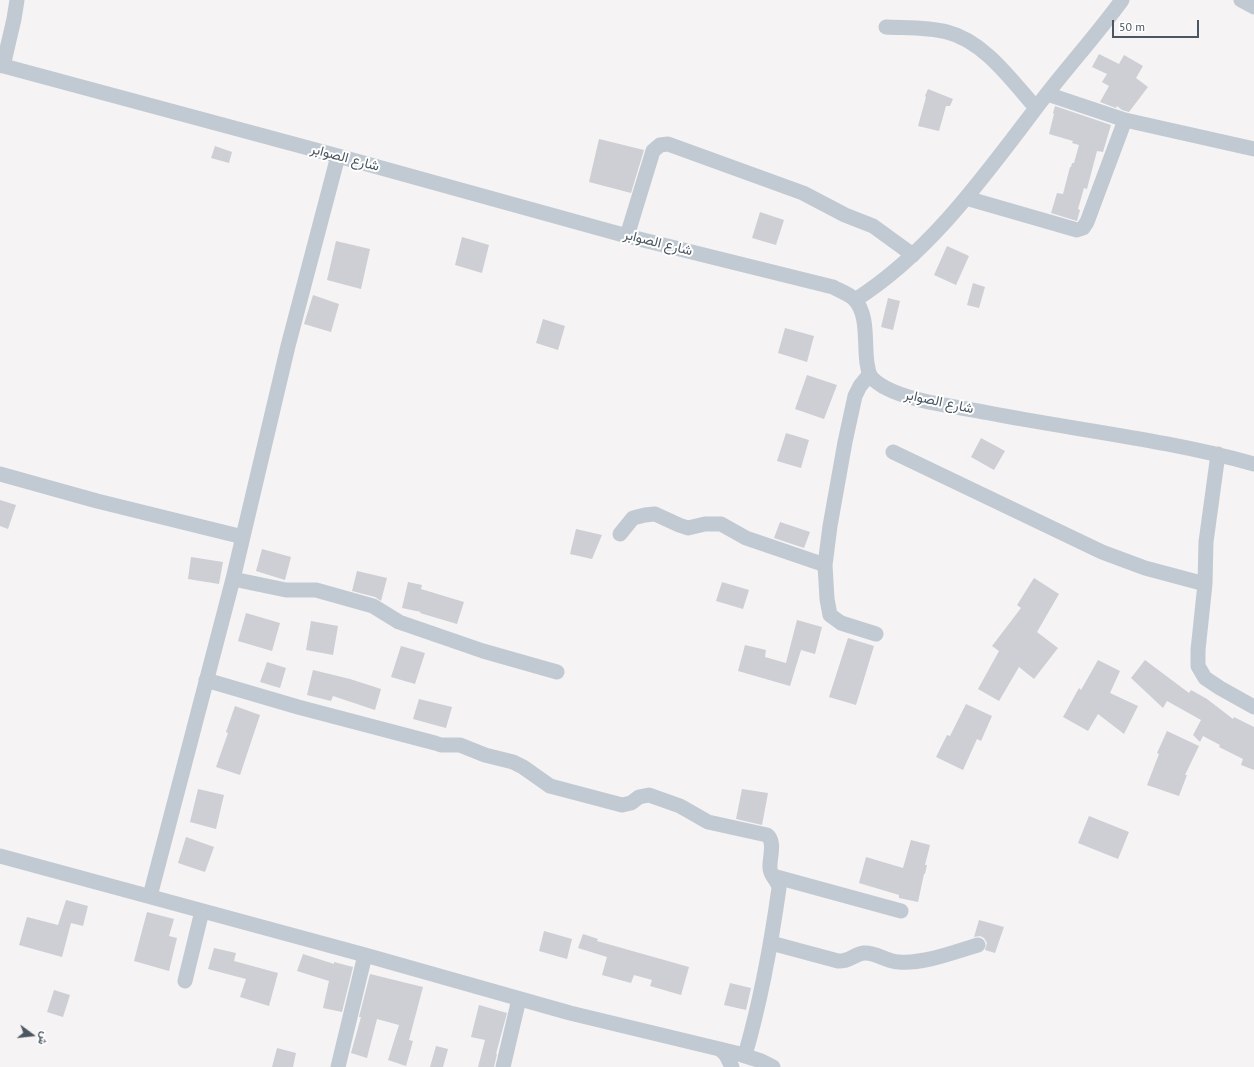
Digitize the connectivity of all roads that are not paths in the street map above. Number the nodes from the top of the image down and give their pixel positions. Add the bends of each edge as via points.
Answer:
1 (17, 0) edge
2 (1122, 0) edge
3 (1241, 0) edge
4 (1254, 7) edge
5 (886, 27) dead end
6 (2, 65) edge
7 (1047, 94) junction
8 (1036, 108) junction
9 (1125, 120) junction
10 (1254, 149) edge
11 (338, 156) junction
12 (966, 198) junction
13 (627, 236) junction
14 (913, 255) junction
15 (855, 300) junction
16 (869, 375) junction
17 (893, 452) dead end
18 (1218, 454) junction
19 (1254, 464) edge
20 (0, 474) edge
21 (620, 534) dead end
22 (243, 537) junction
23 (825, 565) junction
24 (233, 579) junction
25 (1205, 584) junction
26 (876, 634) dead end
27 (557, 672) dead end
28 (206, 680) junction
29 (1254, 707) edge
30 (0, 856) edge
31 (773, 876) junction
32 (150, 896) junction
33 (202, 911) junction
34 (901, 911) dead end
35 (771, 944) junction
36 (978, 945) dead end
37 (365, 955) junction
38 (185, 981) dead end
39 (519, 999) junction
40 (720, 1049) junction
41 (745, 1055) junction
42 (338, 1067) edge
43 (503, 1067) edge
44 (732, 1067) edge
45 (773, 1067) edge

1 - 6 street
2 - 7 street
3 - 4 street
5 - 8 street via 946,31 968,39 987,53
6 - 11 street, شارع الصوابر
7 - 8 street
7 - 9 street
8 - 12 street
9 - 10 street
9 - 12 street via 1083,228 1077,230
11 - 13 street, شارع الصوابر
11 - 22 street via 288,346
12 - 14 street
13 - 14 street via 653,151 660,145 668,144 803,193 873,226
13 - 15 street, شارع الصوابر via 833,287
14 - 15 street
15 - 16 street via 865,325
16 - 18 street, شارع الصوابر via 881,386 918,399
16 - 23 street via 855,396
17 - 25 street via 1102,552 1145,568
18 - 19 street, شارع الصوابر
18 - 25 street via 1206,542
20 - 22 street
21 - 23 street via 633,518 655,514 688,528 721,524 746,538
22 - 24 street
23 - 26 street via 826,599 830,615 841,623
24 - 27 street via 286,590 316,590 373,606 399,622 483,651
24 - 28 street
25 - 29 street via 1198,666 1205,678
28 - 31 street via 441,745 460,745 513,762 557,788 622,805 649,795 670,801 708,822 767,835 771,842 770,870
28 - 32 street
30 - 32 street
31 - 34 street
31 - 35 street via 779,888
32 - 33 street
33 - 37 street
33 - 38 street
35 - 36 street via 838,961 847,961 862,953 868,953 886,960 904,962 922,960
35 - 41 street via 761,996
37 - 39 street
37 - 42 street
39 - 40 street via 623,1027
39 - 43 street
40 - 41 street
40 - 44 street
41 - 45 street

